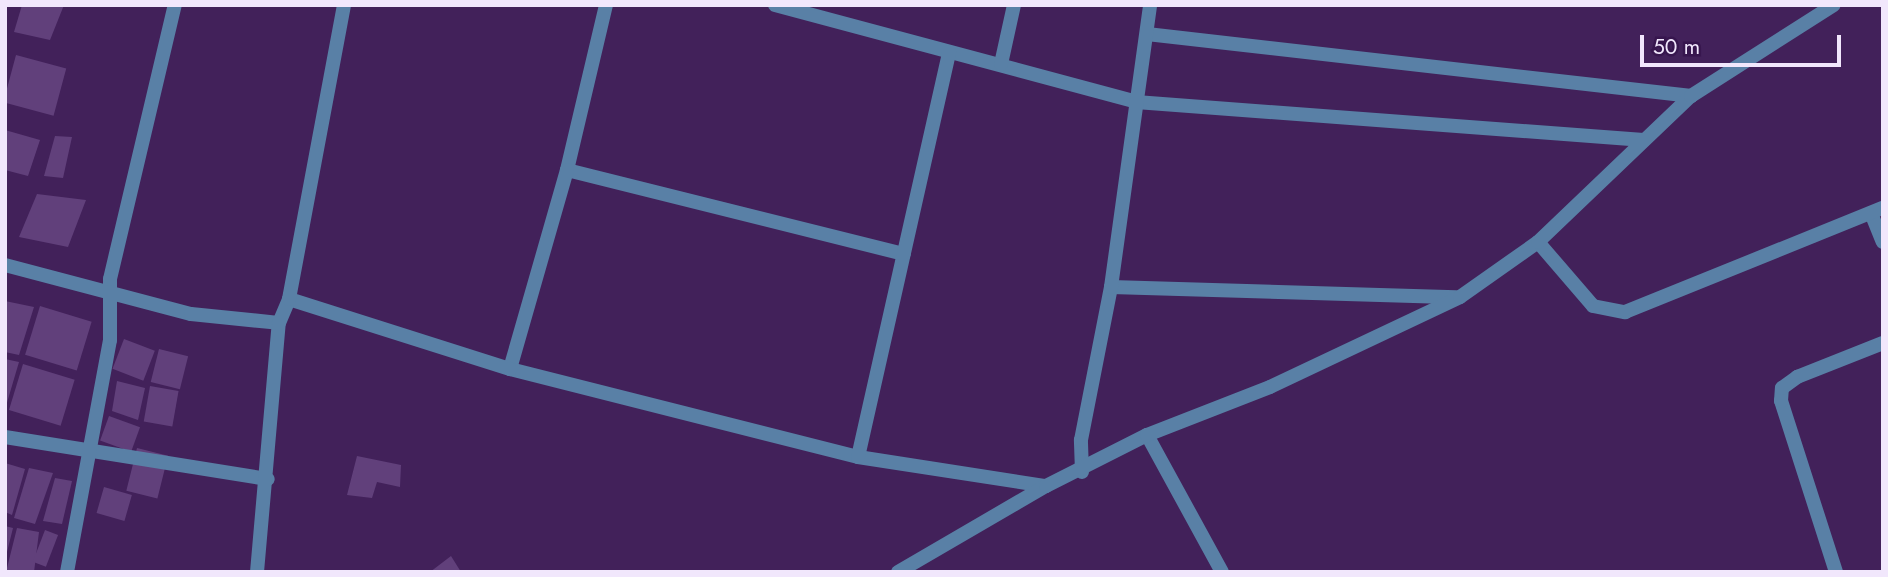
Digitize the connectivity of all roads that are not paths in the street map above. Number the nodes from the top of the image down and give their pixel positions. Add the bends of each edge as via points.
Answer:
1 (175, 5) edge
2 (344, 5) edge
3 (606, 5) edge
4 (775, 5) edge
5 (1014, 5) edge
6 (1150, 5) edge
7 (1834, 5) edge
8 (1147, 34) junction
9 (949, 52) junction
10 (1001, 64) junction
11 (1691, 96) junction
12 (1136, 102) junction
13 (1644, 140) junction
14 (567, 170) junction
15 (1877, 210) edge
16 (1538, 242) junction
17 (1883, 242) edge
18 (904, 254) junction
19 (5, 265) edge
20 (1111, 287) junction
21 (110, 293) junction
22 (1460, 297) junction
23 (289, 299) junction
24 (279, 323) junction
25 (1883, 344) edge
26 (510, 369) junction
27 (1147, 435) junction
28 (5, 437) edge
29 (92, 453) junction
30 (858, 457) junction
31 (1082, 472) junction
32 (268, 479) junction
33 (1046, 486) junction
34 (67, 572) edge
35 (257, 572) edge
36 (898, 572) edge
37 (1222, 572) edge
38 (1836, 572) edge

1 - 21 street via 135,162
2 - 23 street
3 - 14 street
4 - 9 street
5 - 10 street
6 - 8 street
7 - 11 street
8 - 11 street
8 - 12 street
9 - 10 street
9 - 18 street
10 - 12 street
11 - 13 street
12 - 13 street
12 - 20 street
13 - 16 street
14 - 18 street
14 - 26 street
15 - 16 street via 1625,312 1592,306
15 - 17 street
16 - 22 street
18 - 30 street
19 - 21 street
20 - 22 street
20 - 31 street via 1081,440
21 - 24 street via 191,314
21 - 29 street via 110,341
22 - 27 street via 1270,387
23 - 24 street
23 - 26 street
24 - 32 street
25 - 38 street via 1797,377 1783,388 1781,401
26 - 30 street
27 - 31 street
27 - 37 street
28 - 29 street
29 - 32 street
29 - 34 street
30 - 33 street
31 - 33 street
32 - 35 street
33 - 36 street

